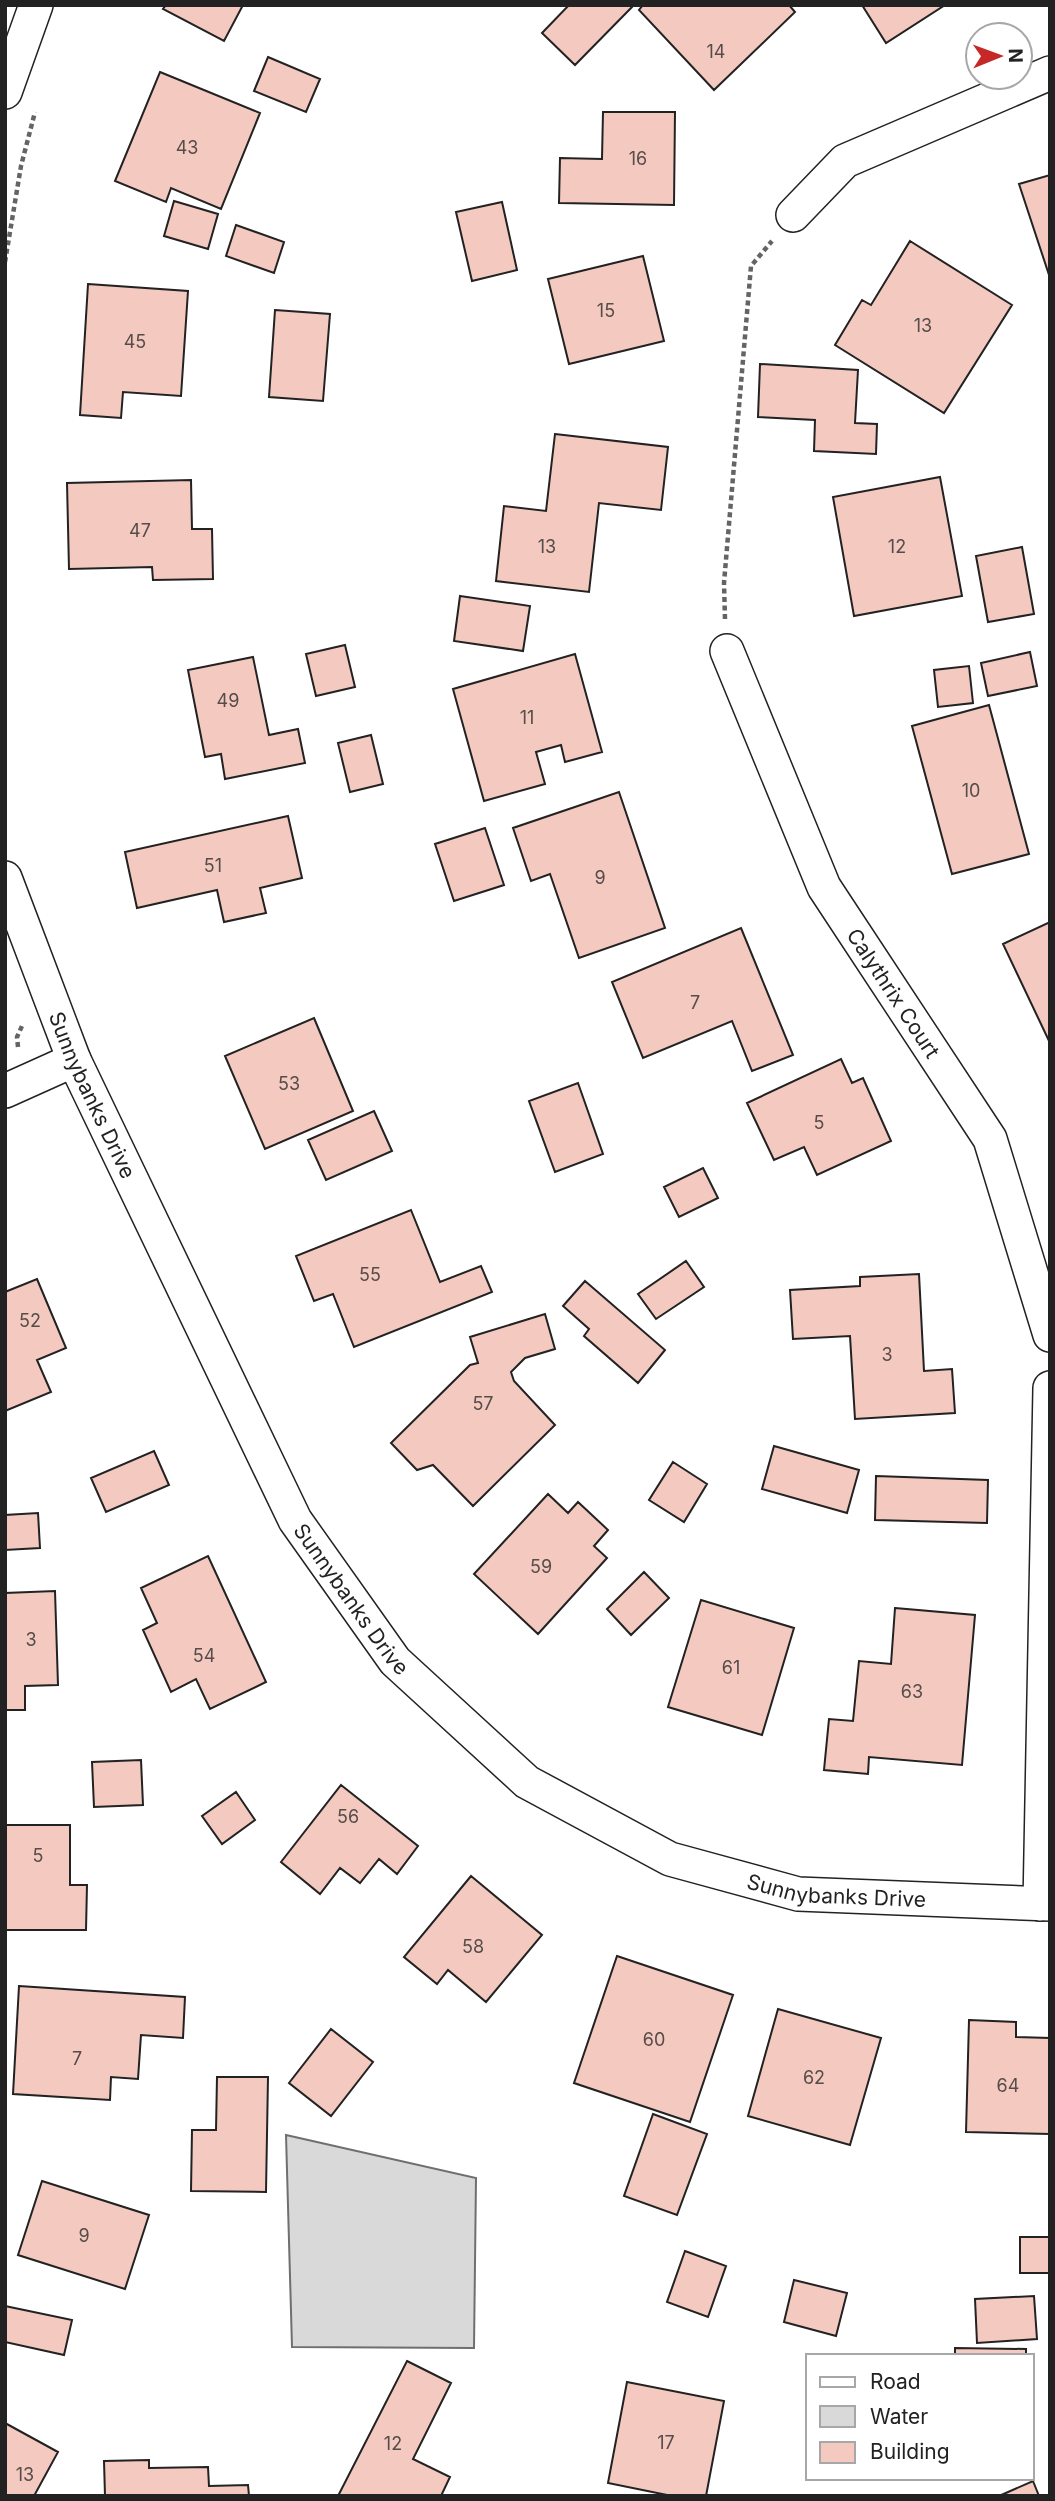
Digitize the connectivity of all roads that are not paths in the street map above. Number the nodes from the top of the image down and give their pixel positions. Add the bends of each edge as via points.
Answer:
1 (36, 5) edge
2 (1050, 73) edge
3 (5, 92) edge
4 (793, 215) dead end
5 (727, 651) dead end
6 (5, 878) edge
7 (74, 1060) junction
8 (5, 1091) edge
9 (1050, 1335) edge
10 (1050, 1388) edge
11 (1045, 1904) edge

1 - 3 street
2 - 4 street via 845,161
5 - 9 street, Calythrix Court via 824,887 990,1139
6 - 7 street, Sunnybanks Drive
7 - 8 street
7 - 11 street, Sunnybanks Drive via 295,1520 395,1661 527,1782 670,1859 798,1894
10 - 11 street

